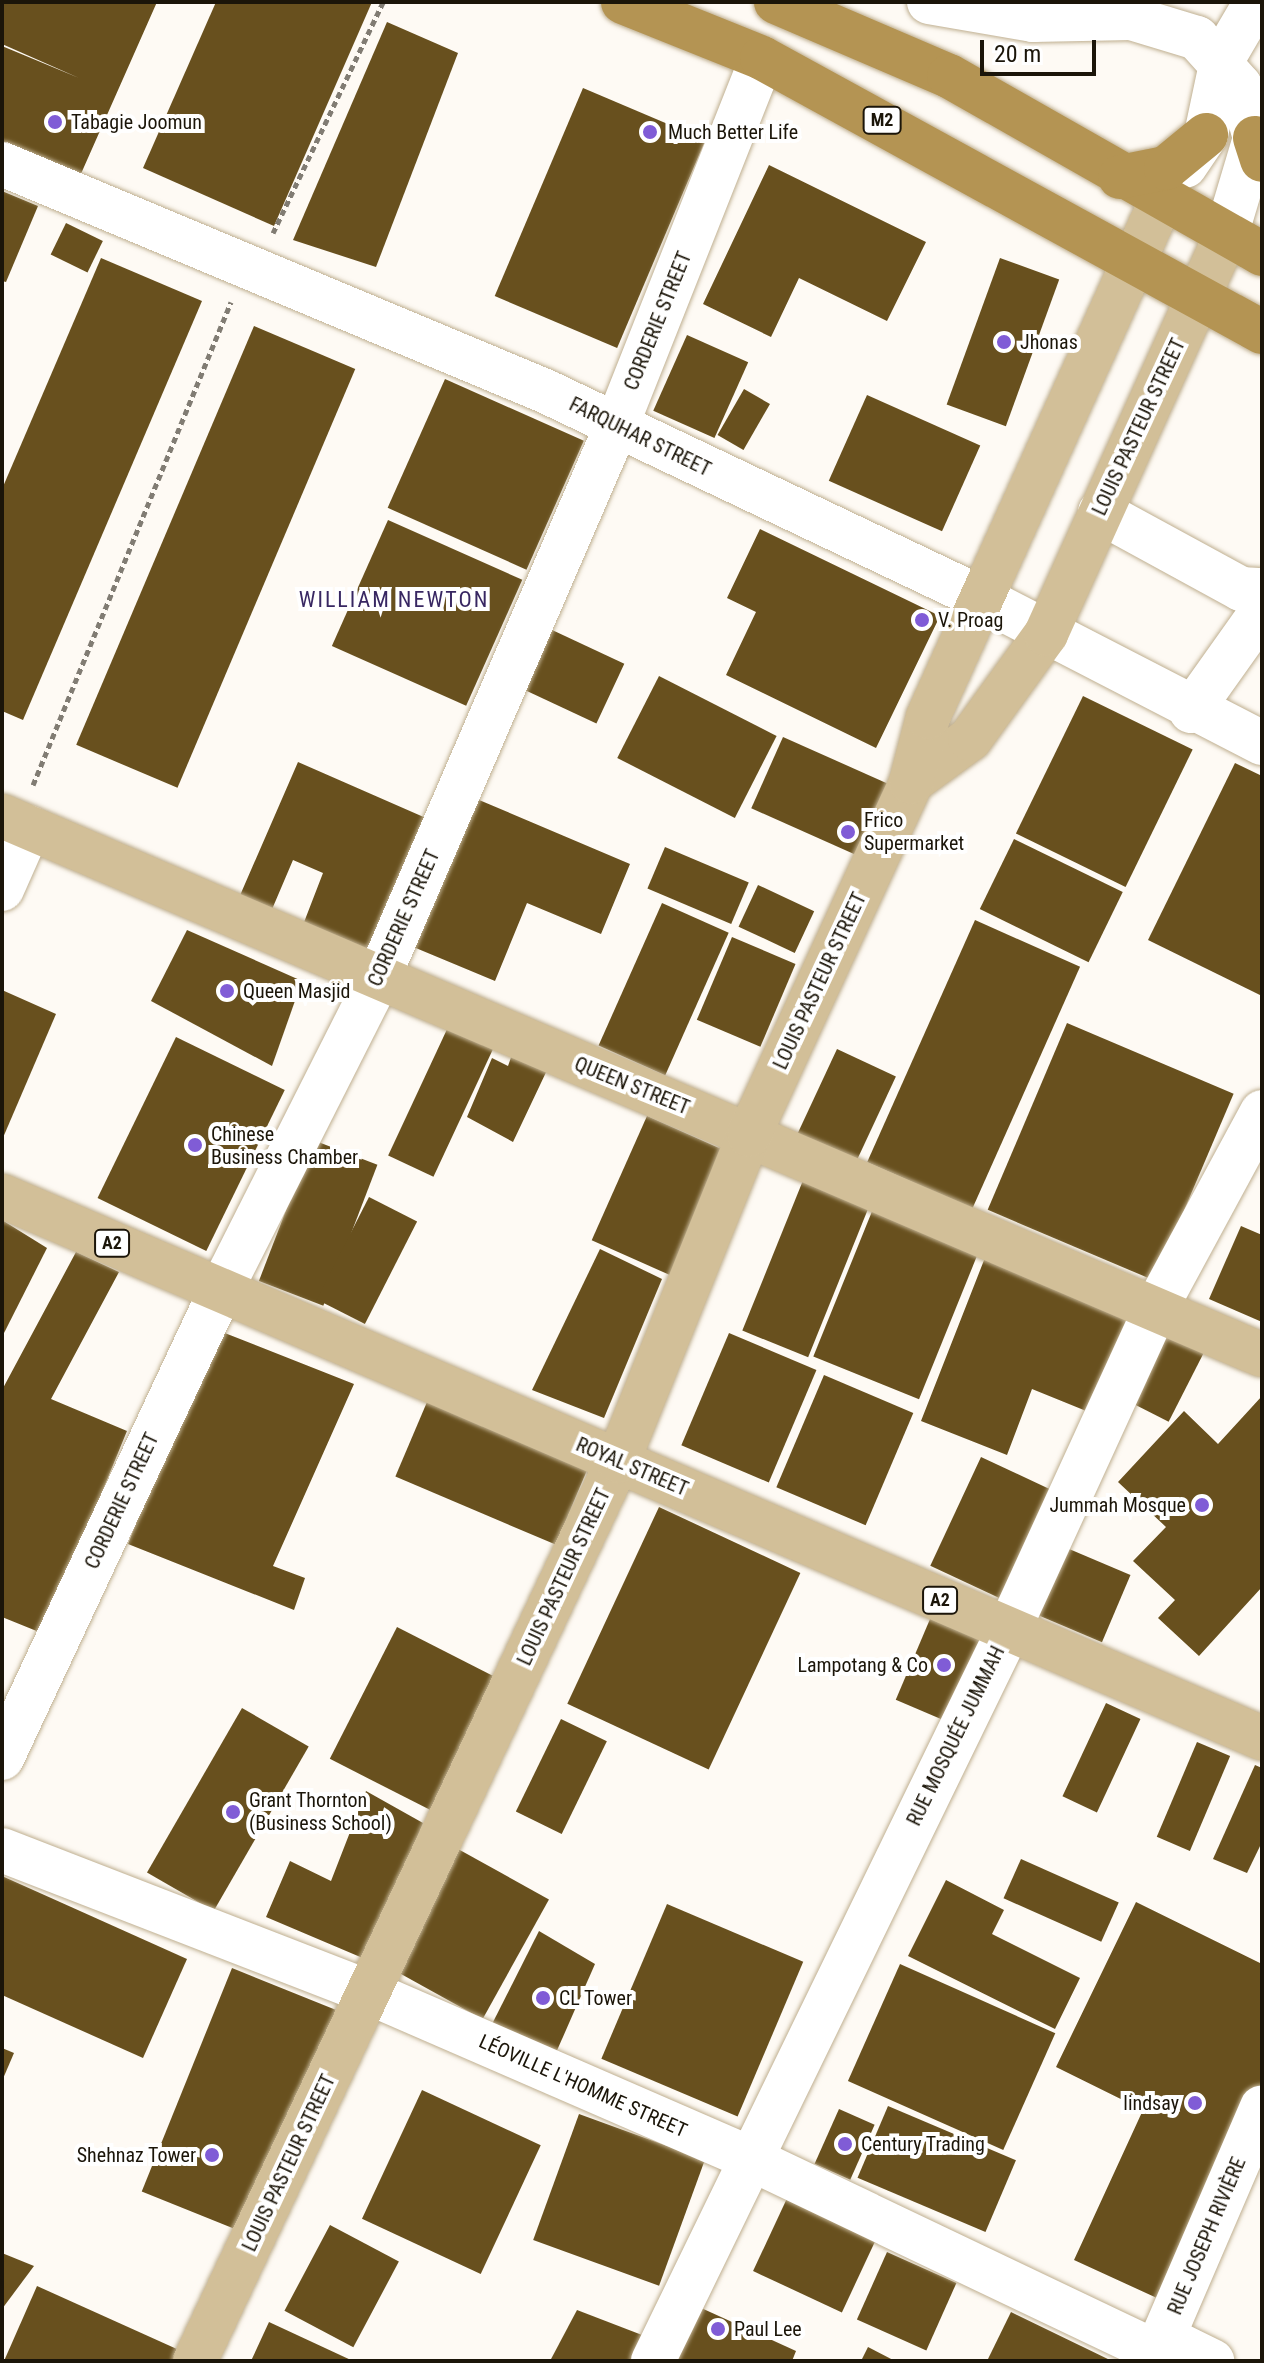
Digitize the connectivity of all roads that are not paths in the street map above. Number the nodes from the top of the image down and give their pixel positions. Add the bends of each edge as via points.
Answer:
1 (623, 2) edge
2 (776, 2) edge
3 (929, 2) edge
4 (1256, 2) edge
5 (1015, 10) edge
6 (1144, 10) edge
7 (762, 58) junction
8 (1222, 60) junction
9 (1206, 135) junction
10 (1259, 149) edge
11 (2, 164) edge
12 (1120, 177) junction
13 (1162, 199) junction
14 (1244, 244) edge
15 (1132, 258) junction
16 (1199, 297) junction
17 (1262, 332) edge
18 (616, 427) junction
19 (1100, 512) junction
20 (1262, 590) edge
21 (985, 600) junction
22 (1262, 611) edge
23 (1046, 634) junction
24 (1191, 711) junction
25 (1262, 743) edge
26 (911, 782) junction
27 (16, 823) edge
28 (2, 889) edge
29 (377, 981) junction
30 (1262, 1112) edge
31 (749, 1135) junction
32 (2, 1196) edge
33 (221, 1290) junction
34 (1155, 1310) junction
35 (1262, 1355) edge
36 (618, 1461) junction
37 (1009, 1629) junction
38 (1262, 1738) edge
39 (2, 1758) edge
40 (2, 1850) edge
41 (370, 1993) junction
42 (1262, 2107) edge
43 (747, 2157) junction
44 (1153, 2349) edge
45 (195, 2361) edge
46 (653, 2361) edge
47 (1212, 2361) edge

1 - 7 highway, M2
2 - 12 highway via 949,76
3 - 5 street
4 - 8 street
5 - 6 street
6 - 8 street
7 - 15 highway, M2
7 - 18 street, CORDERIE STREET
8 - 9 street
8 - 10 street via 1240,86
9 - 12 highway via 1166,168
9 - 13 street
10 - 14 street
11 - 18 street, FARQUHAR STREET
12 - 13 highway
13 - 14 highway
13 - 15 main road, LOUIS PASTEUR STREET
14 - 16 main road, LOUIS PASTEUR STREET
15 - 16 highway, M2
15 - 21 main road, LOUIS PASTEUR STREET
16 - 17 highway, M2
16 - 19 main road, LOUIS PASTEUR STREET
18 - 21 street, FARQUHAR STREET
18 - 29 street, CORDERIE STREET
19 - 20 street via 1241,589
19 - 23 main road, LOUIS PASTEUR STREET
21 - 23 street, FARQUHAR STREET
21 - 26 main road, LOUIS PASTEUR STREET via 928,717
22 - 24 street
23 - 24 street, FARQUHAR STREET
23 - 26 main road, LOUIS PASTEUR STREET via 970,739
24 - 25 street, FARQUHAR STREET
26 - 31 main road, LOUIS PASTEUR STREET
27 - 28 street
27 - 29 main road, QUEEN STREET
29 - 31 main road, QUEEN STREET
29 - 33 street, CORDERIE STREET
30 - 34 street, RUE MOSQUÉE JUMMAH
31 - 34 main road, QUEEN STREET
31 - 36 main road, LOUIS PASTEUR STREET
32 - 33 main road, ROYAL STREET / A2
33 - 36 main road, ROYAL STREET / A2
33 - 39 street, CORDERIE STREET
34 - 35 main road, QUEEN STREET
34 - 37 street, RUE MOSQUÉE JUMMAH
36 - 37 main road, ROYAL STREET / A2
36 - 41 main road, LOUIS PASTEUR STREET
37 - 38 main road, ROYAL STREET / A2
37 - 43 street, RUE MOSQUÉE JUMMAH
40 - 41 street, LÉOVILLE L'HOMME STREET
41 - 43 street, LÉOVILLE L'HOMME STREET
41 - 45 main road, LOUIS PASTEUR STREET
42 - 44 street, RUE JOSEPH RIVIÈRE
43 - 44 street, LÉOVILLE L'HOMME STREET
43 - 46 street, RUE MOSQUÉE JUMMAH
44 - 47 street, LÉOVILLE L'HOMME STREET

